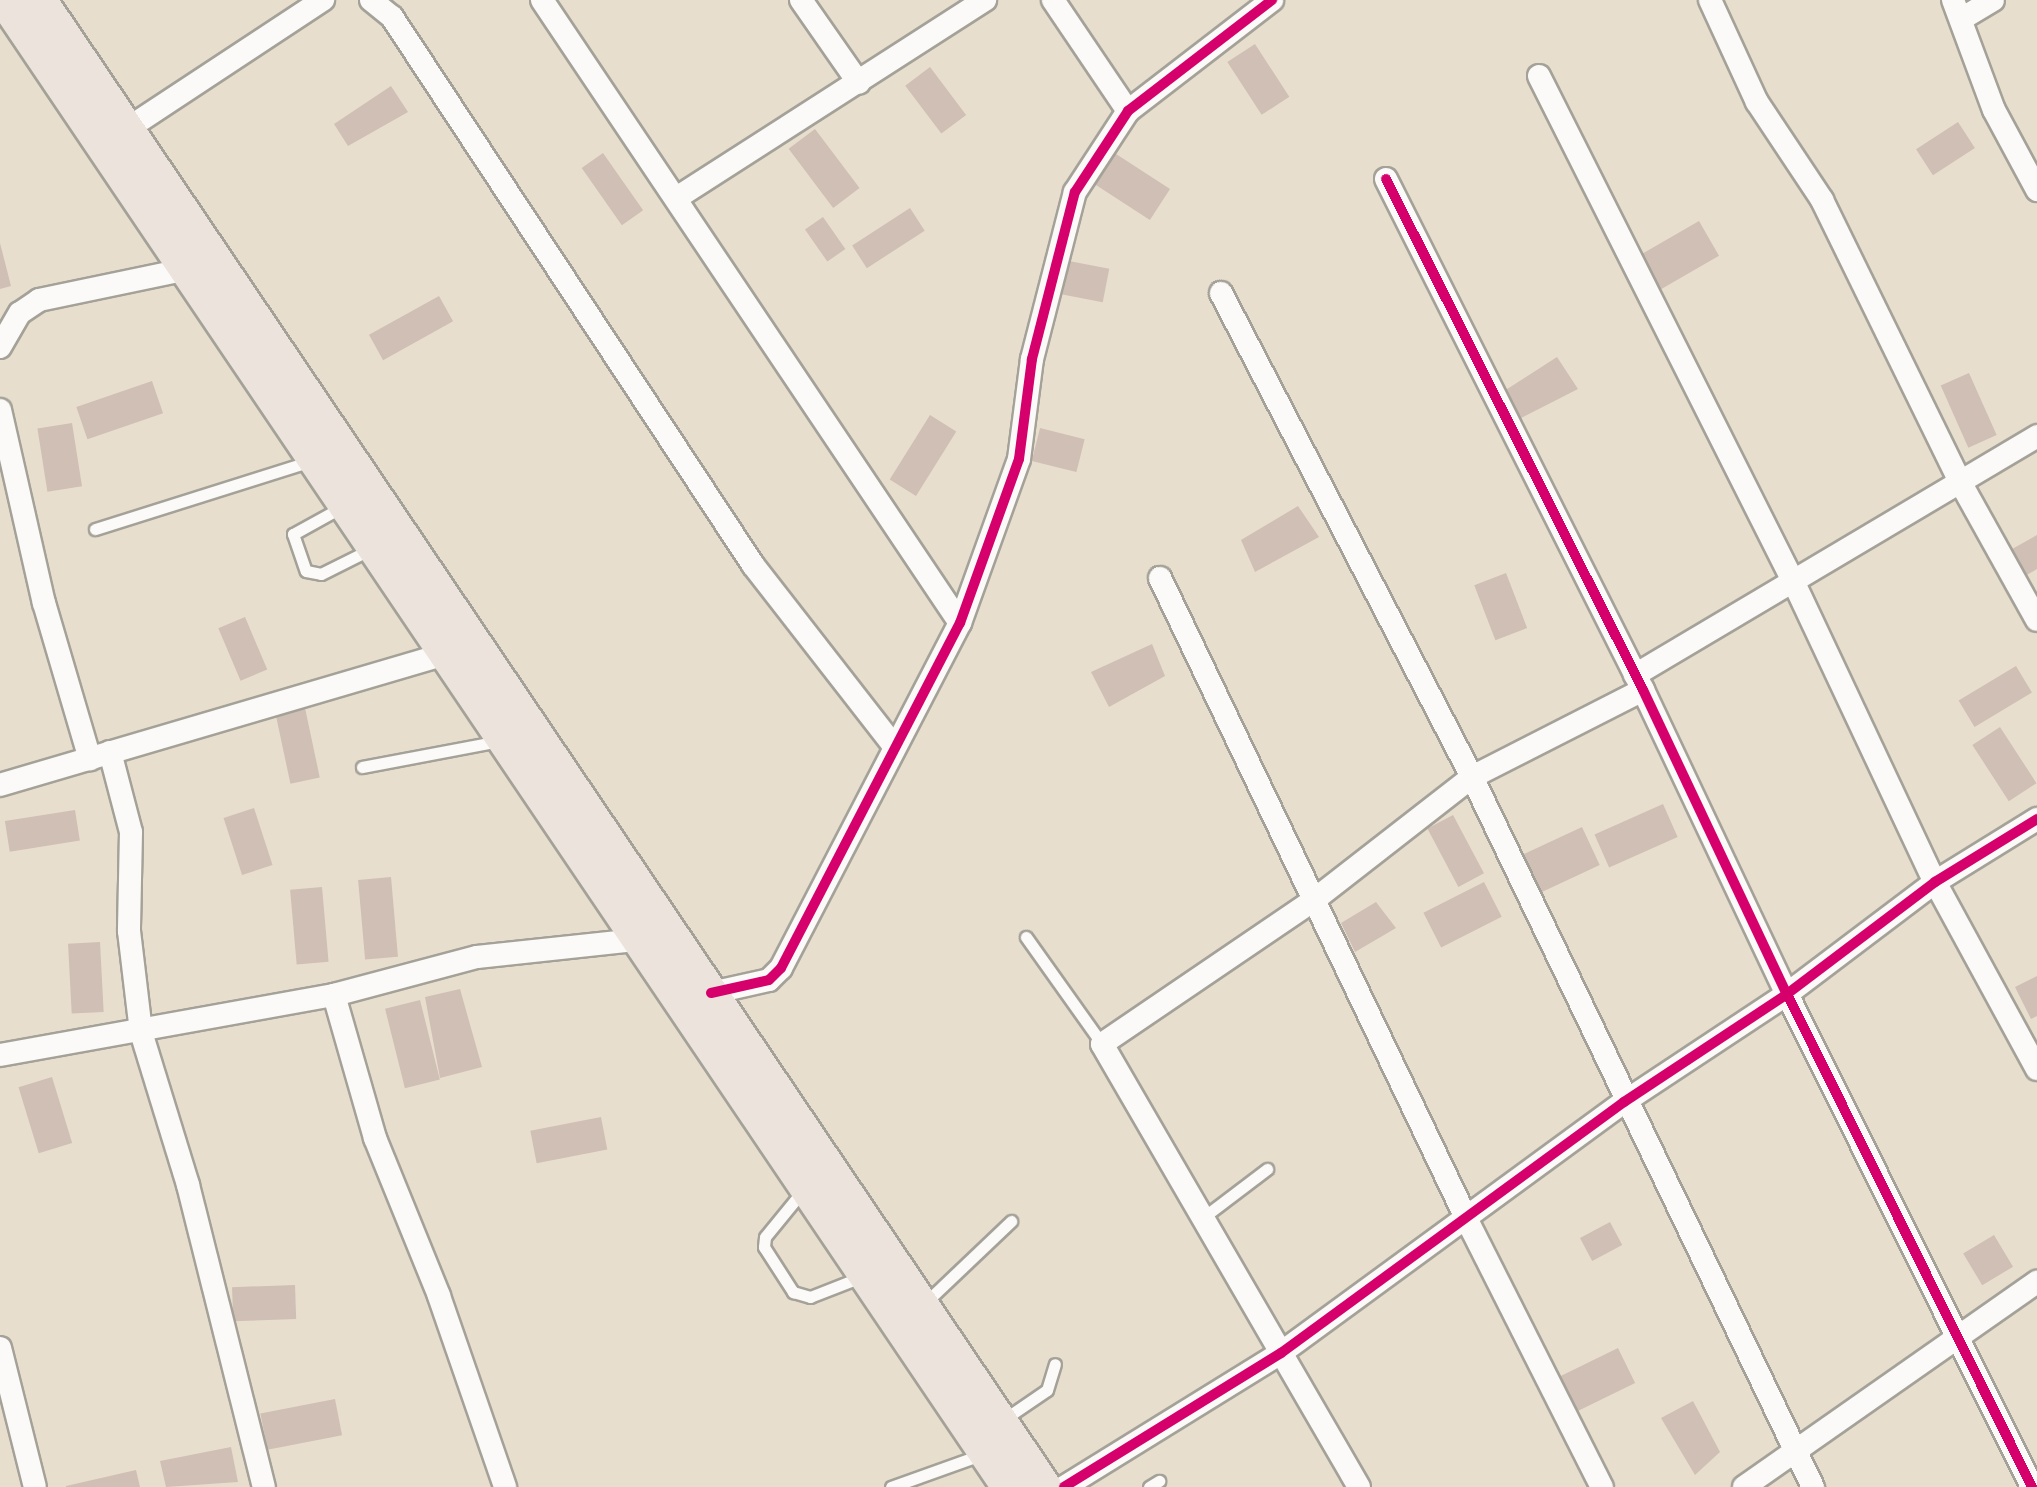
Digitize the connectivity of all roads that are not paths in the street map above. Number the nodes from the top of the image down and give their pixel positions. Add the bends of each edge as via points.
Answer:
1 (6, 0) edge
2 (38, 0) edge
3 (323, 0) edge
4 (371, 0) edge
5 (542, 0) edge
6 (801, 0) edge
7 (985, 0) edge
8 (1053, 0) edge
9 (1272, 0) edge
10 (1710, 0) edge
11 (1993, 0) edge
12 (1958, 9) edge
13 (1539, 76) dead end
14 (859, 83) junction
15 (1128, 111) junction
16 (127, 129) junction
17 (1386, 179) dead end
18 (2037, 190) edge
19 (678, 197) junction
20 (188, 269) junction
21 (1221, 293) dead end
22 (0, 347) edge
23 (0, 410) edge
24 (2037, 436) edge
25 (316, 460) junction
26 (1959, 480) junction
27 (346, 504) junction
28 (95, 529) dead end
29 (375, 547) junction
30 (1160, 578) dead end
31 (1794, 583) junction
32 (2037, 620) edge
33 (960, 623) junction
34 (446, 654) junction
35 (1639, 682) junction
36 (503, 740) junction
37 (893, 745) junction
38 (100, 755) junction
39 (362, 767) dead end
40 (1472, 777) junction
41 (0, 785) edge
42 (2037, 819) edge
43 (1935, 882) junction
44 (1314, 900) junction
45 (1026, 937) dead end
46 (637, 940) junction
47 (711, 993) junction
48 (1787, 994) junction
49 (334, 995) junction
50 (141, 1032) junction
51 (1102, 1044) junction
52 (0, 1055) edge
53 (2037, 1069) edge
54 (1624, 1102) junction
55 (1267, 1169) dead end
56 (808, 1185) junction
57 (1205, 1216) junction
58 (1467, 1220) junction
59 (1011, 1221) dead end
60 (867, 1274) junction
61 (2037, 1282) edge
62 (921, 1306) junction
63 (1957, 1335) junction
64 (0, 1348) edge
65 (1281, 1353) junction
66 (1055, 1364) dead end
67 (993, 1438) junction
68 (1796, 1452) junction
69 (35, 1487) edge
70 (264, 1487) edge
71 (505, 1487) edge
72 (891, 1487) edge
73 (1010, 1487) edge
74 (1043, 1487) edge
75 (1064, 1487) edge
76 (1359, 1487) edge
77 (1602, 1487) edge
78 (1744, 1487) edge
79 (1813, 1487) edge
80 (2032, 1487) edge

1 - 20 highway
2 - 16 highway
3 - 16 street
4 - 37 street via 392,17 753,565
5 - 19 street
6 - 14 street
7 - 14 street
8 - 15 street
9 - 15 street
10 - 26 street via 1757,102 1822,200 1860,273
11 - 12 street
12 - 18 street via 1994,110
13 - 31 street
14 - 19 street
15 - 33 street via 1075,192 1032,359 1019,459
16 - 47 highway via 657,922
17 - 35 street
19 - 33 street
20 - 22 street via 39,300 20,313
20 - 25 highway
21 - 40 street
23 - 38 street via 44,603
24 - 26 street
25 - 27 highway
25 - 28 lane
26 - 31 street
26 - 32 street
27 - 29 highway
27 - 29 lane via 293,534 306,571 321,574
29 - 34 highway
30 - 44 street
31 - 35 street
31 - 43 street
33 - 37 street
34 - 36 highway
34 - 38 street
35 - 40 street
35 - 48 street
36 - 39 lane
36 - 46 highway
37 - 47 street via 781,968 769,980 727,994
38 - 41 street
38 - 50 street via 131,832 129,931
40 - 44 street
40 - 54 street
42 - 43 street
43 - 48 street
43 - 53 street
44 - 51 street
44 - 58 street
45 - 51 lane
46 - 49 street via 477,957
46 - 56 highway
47 - 62 highway
48 - 54 street
48 - 63 street
49 - 50 street
49 - 71 street via 375,1138 439,1296
50 - 52 street
50 - 70 street via 188,1185
51 - 57 street
54 - 58 street
54 - 68 street
55 - 57 lane
56 - 60 highway
56 - 60 lane via 765,1237 764,1247 793,1292 810,1297
57 - 65 street
58 - 65 street
58 - 77 street
59 - 62 lane
60 - 67 highway
61 - 63 street
62 - 67 highway
63 - 68 street
63 - 80 street
64 - 69 street
65 - 75 street
65 - 76 street
66 - 67 lane via 1047,1390
67 - 72 lane
67 - 73 highway
67 - 74 highway
68 - 78 street
68 - 79 street

